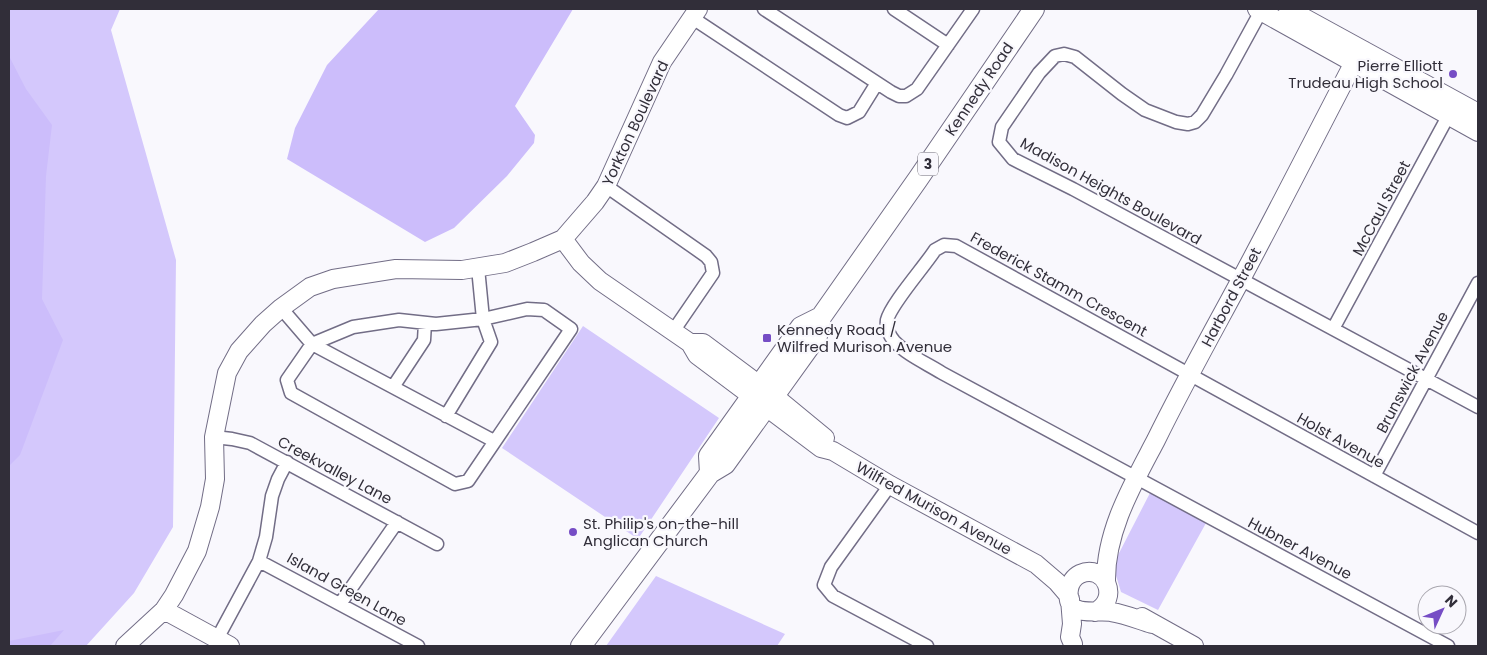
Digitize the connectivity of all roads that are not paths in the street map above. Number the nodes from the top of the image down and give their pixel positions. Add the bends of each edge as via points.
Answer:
1 (764, 9) edge
2 (894, 9) edge
3 (973, 9) edge
4 (1034, 9) edge
5 (1288, 9) edge
6 (1259, 10) edge
7 (695, 13) edge
8 (948, 45) junction
9 (1359, 57) junction
10 (877, 83) junction
11 (1452, 109) junction
12 (1478, 113) edge
13 (1478, 132) edge
14 (606, 186) junction
15 (563, 239) junction
16 (478, 268) junction
17 (1241, 280) junction
18 (1478, 283) edge
19 (281, 308) junction
20 (483, 319) junction
21 (425, 323) junction
22 (1333, 329) junction
23 (674, 330) junction
24 (312, 344) junction
25 (1190, 374) junction
26 (1427, 379) junction
27 (393, 387) junction
28 (763, 396) junction
29 (1478, 407) edge
30 (446, 416) junction
31 (214, 437) junction
32 (494, 441) junction
33 (287, 462) junction
34 (1374, 476) junction
35 (1137, 478) junction
36 (890, 485) junction
37 (397, 522) junction
38 (1478, 532) edge
39 (1112, 534) junction
40 (437, 544) dead end
41 (259, 562) junction
42 (1036, 564) junction
43 (1083, 574) junction
44 (1107, 586) junction
45 (1069, 598) junction
46 (340, 604) junction
47 (164, 610) junction
48 (1093, 612) junction
49 (1152, 624) junction
50 (223, 643) edge
51 (1073, 645) edge
52 (126, 646) edge
53 (418, 646) edge
54 (581, 646) edge
55 (927, 646) edge
56 (1194, 646) edge
57 (1448, 646) edge

1 - 10 street
2 - 8 street
3 - 8 street
4 - 28 main road, Kennedy Road / 3 via 821,317 817,336
5 - 9 street
6 - 9 street
6 - 17 street, Madison Heights Boulevard via 1226,75 1202,115 1194,122 1176,122 1145,110 1075,57 1064,54 1055,56 1039,73 1002,126 999,142 1013,159
7 - 10 street via 839,115 847,118 859,112
7 - 14 street, Yorkton Boulevard via 662,62
8 - 10 street via 917,89 906,96 899,96
9 - 11 street
9 - 17 street, Harbord Street
11 - 12 street
11 - 13 street
11 - 22 street, McCaul Street
14 - 15 street, Yorkton Boulevard
14 - 23 street via 710,262 713,273
15 - 16 street, Yorkton Boulevard via 505,263
15 - 23 street, Wilfred Murison Avenue via 600,281
16 - 19 street, Yorkton Boulevard via 396,269 333,279 310,287
16 - 20 street
17 - 22 street, Madison Heights Boulevard
17 - 25 street, Harbord Street
18 - 26 street, Brunswick Avenue
19 - 24 street
19 - 31 street, Yorkton Boulevard via 239,351 227,373
20 - 21 street
20 - 30 street via 490,342
20 - 32 street via 527,309 544,310 571,329
21 - 24 street via 399,320 353,327
21 - 27 street via 424,340
22 - 26 street, Madison Heights Boulevard
23 - 28 street, Wilfred Murison Avenue via 690,343 703,344
24 - 27 street
24 - 32 street via 287,380 291,394 455,484 468,481
25 - 34 street, Holst Avenue
25 - 35 street, Harbord Street
25 - 35 street, Frederick Stamm Crescent via 950,244 935,250 893,307 887,320 887,330 895,342 910,354
26 - 29 street, Madison Heights Boulevard
26 - 34 street, Brunswick Avenue
27 - 30 street
28 - 36 street, Wilfred Murison Avenue via 820,448 833,451
28 - 54 main road, Kennedy Road / 3 via 709,456 710,473
30 - 32 street
31 - 33 street, Creekvalley Lane via 250,443
31 - 47 street, Yorkton Boulevard via 215,479 207,522 190,566
33 - 37 street, Creekvalley Lane
33 - 41 street via 272,496
34 - 38 street, Holst Avenue
35 - 39 street, Harbord Street
35 - 57 street, Hubner Avenue
36 - 42 street, Wilfred Murison Avenue
36 - 55 street via 831,567 824,585 832,596
37 - 40 street, Creekvalley Lane
37 - 46 street
39 - 43 street, Harbord Street
39 - 44 street, Harbord Street via 1106,563
41 - 46 street, Island Green Lane
41 - 50 street
42 - 43 street, Wilfred Murison Avenue via 1066,573
42 - 45 street, Wilfred Murison Avenue via 1057,582
43 - 44 street via 1097,574
43 - 45 street via 1070,585
44 - 48 street via 1109,595 1105,605
44 - 49 street via 1122,603
45 - 48 street via 1081,611
45 - 51 street
46 - 53 street, Island Green Lane
47 - 50 street
47 - 52 street, Yorkton Boulevard
48 - 49 street via 1111,612
48 - 51 street
49 - 56 street

